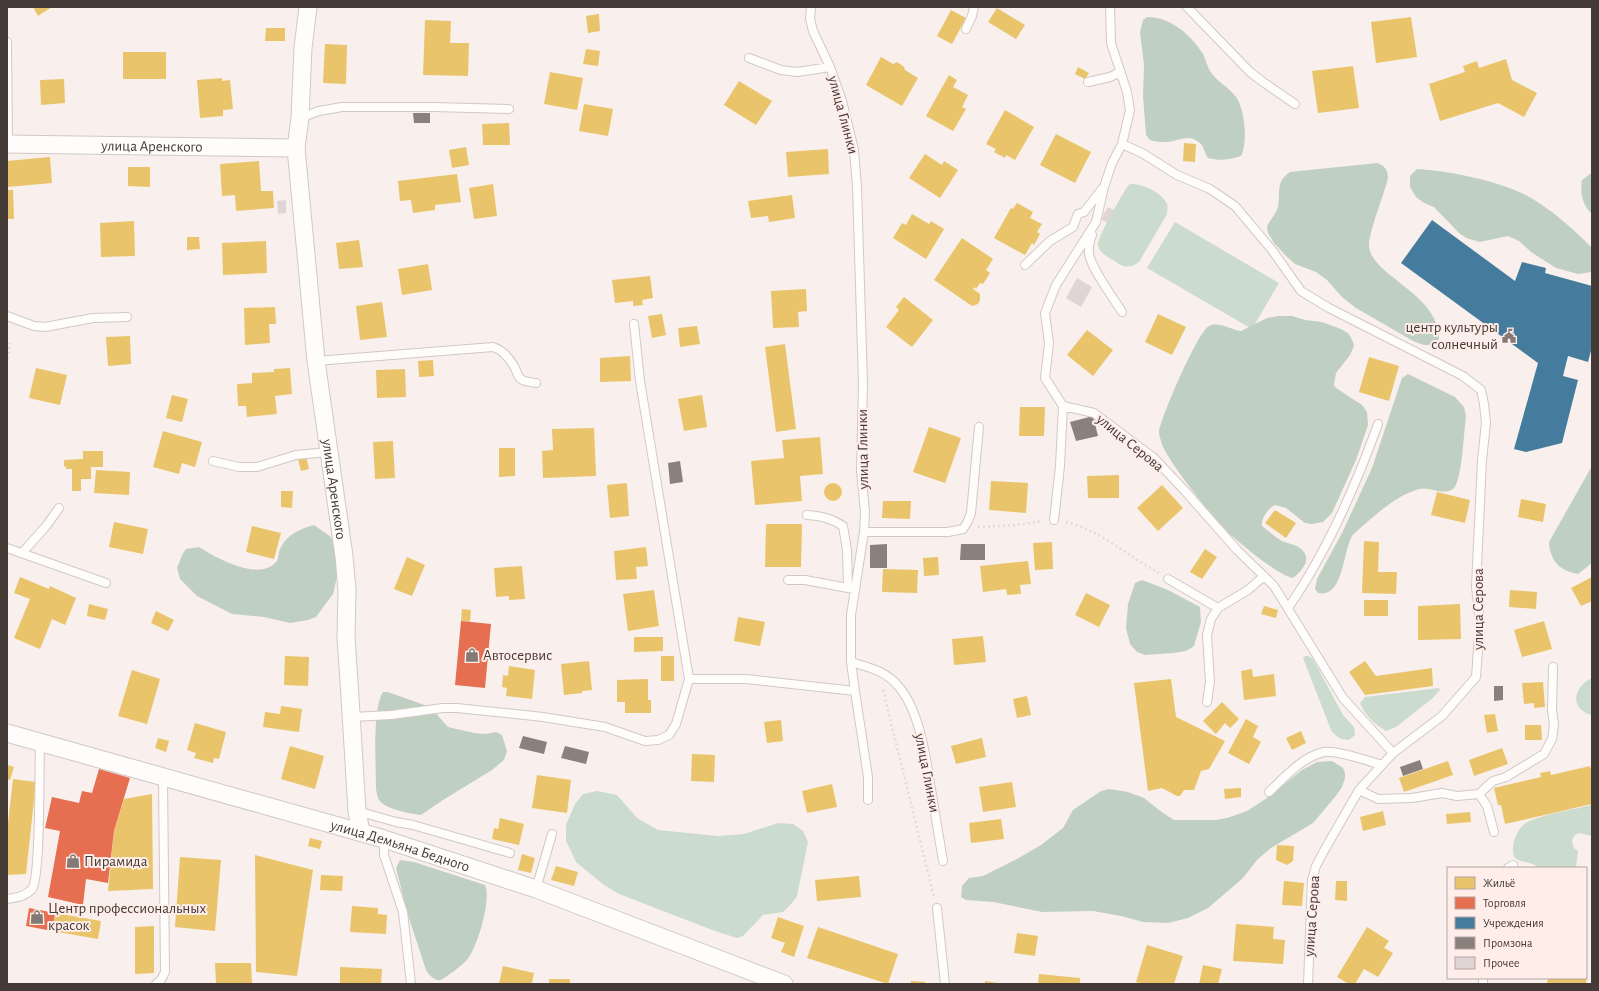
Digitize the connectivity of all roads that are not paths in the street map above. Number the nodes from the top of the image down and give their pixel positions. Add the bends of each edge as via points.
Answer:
1 (308, 7) edge
2 (811, 7) edge
3 (974, 7) edge
4 (1110, 7) edge
5 (1188, 7) edge
6 (966, 29) dead end
7 (7, 42) edge
8 (749, 58) dead end
9 (830, 67) junction
10 (1120, 72) junction
11 (1088, 82) dead end
12 (1295, 104) dead end
13 (509, 109) dead end
14 (300, 118) junction
15 (7, 144) edge
16 (1122, 144) junction
17 (296, 148) junction
18 (1104, 187) junction
19 (1096, 222) junction
20 (1025, 265) dead end
21 (1122, 312) dead end
22 (7, 316) edge
23 (127, 317) dead end
24 (634, 324) dead end
25 (316, 361) junction
26 (536, 383) dead end
27 (1063, 406) junction
28 (1378, 424) dead end
29 (979, 427) dead end
30 (328, 452) junction
31 (213, 461) dead end
32 (59, 508) dead end
33 (807, 515) dead end
34 (1054, 520) road end
35 (864, 532) junction
36 (7, 548) edge
37 (23, 552) junction
38 (1264, 576) junction
39 (1168, 579) road end
40 (788, 580) dead end
41 (106, 583) dead end
42 (851, 589) junction
43 (1218, 608) junction
44 (1288, 608) junction
45 (852, 662) junction
46 (1553, 667) dead end
47 (689, 679) junction
48 (855, 691) junction
49 (1207, 702) dead end
50 (352, 717) junction
51 (7, 733) edge
52 (40, 742) junction
53 (1392, 753) junction
54 (1382, 765) junction
55 (163, 778) junction
56 (1360, 790) junction
57 (1269, 792) dead end
58 (1479, 794) junction
59 (868, 800) dead end
60 (357, 812) junction
61 (361, 832) junction
62 (1494, 832) dead end
63 (552, 834) dead end
64 (384, 839) junction
65 (510, 853) dead end
66 (943, 861) dead end
67 (536, 889) junction
68 (7, 899) edge
69 (937, 908) road end
70 (156, 984) edge
71 (411, 984) edge
72 (784, 984) edge
73 (945, 984) edge
74 (1308, 984) edge

1 - 14 street, улица Аренского via 303,48
2 - 9 lane, улица Глинки via 813,31
3 - 6 lane
4 - 10 lane via 1111,43
5 - 12 lane via 1250,72
7 - 15 lane
8 - 9 lane via 782,70 797,72
9 - 35 lane, улица Глинки via 842,100 854,150 857,187 863,384 861,472 865,511
10 - 11 lane
10 - 16 lane via 1130,110
13 - 14 lane via 342,107 318,111
14 - 17 street, улица Аренского
15 - 17 street, улица Аренского
16 - 18 lane
16 - 53 lane, улица Серова via 1210,189 1235,206 1272,250 1301,291 1329,308 1463,376 1480,390 1486,423 1476,588 1480,621 1476,676 1442,716
17 - 25 street, улица Аренского
18 - 19 lane
18 - 20 lane via 1084,212 1078,214 1073,227 1050,241
19 - 21 lane via 1089,254 1094,267
19 - 27 lane via 1056,284 1045,313 1049,343 1045,378
22 - 23 lane via 34,326 45,327 93,318
24 - 47 lane via 640,381
25 - 26 lane via 493,346 506,356 522,380
25 - 30 street, улица Аренского
27 - 34 lane
27 - 38 lane, улица Серова via 1094,413 1154,458 1237,550
28 - 44 lane via 1364,463 1334,530
29 - 35 lane via 971,513 963,529 948,532
30 - 31 lane via 296,455 257,467 240,467
30 - 50 street, улица Аренского via 344,556 348,681
32 - 37 lane
33 - 42 lane via 833,519 843,526
35 - 42 lane, улица Глинки
36 - 37 lane
37 - 41 lane
38 - 43 lane via 1248,590
38 - 44 lane, улица Серова
39 - 43 lane
40 - 42 lane via 805,580
42 - 45 lane, улица Глинки
43 - 49 lane via 1211,619 1207,635 1210,682
44 - 53 lane, улица Серова via 1343,698
45 - 48 lane
45 - 66 lane, улица Глинки via 878,670 900,688 911,709 922,738
46 - 58 lane via 1554,725 1552,739 1544,754 1506,777 1493,781
47 - 48 lane via 746,679
47 - 50 lane via 676,724 669,735 658,740 645,741 605,727 543,717 443,708
48 - 59 lane via 868,777
50 - 60 street, улица Аренского
51 - 52 street, улица Демьяна Бедного
52 - 55 street, улица Демьяна Бедного
52 - 68 lane via 37,862 34,883 24,896
53 - 54 lane, улица Серова
54 - 56 lane, улица Серова
54 - 57 lane via 1325,752 1311,756 1296,766
55 - 61 street, улица Демьяна Бедного
55 - 70 lane via 165,972
56 - 58 lane via 1378,799 1412,798 1442,793 1457,796
56 - 74 lane, улица Серова via 1325,849 1312,880
58 - 62 lane via 1487,806
60 - 61 street, улица Аренского
60 - 65 lane
61 - 64 street, улица Демьяна Бедного
63 - 67 lane
64 - 67 street, улица Демьяна Бедного
64 - 71 lane via 384,855 403,912
67 - 72 street, улица Демьяна Бедного
69 - 73 lane

